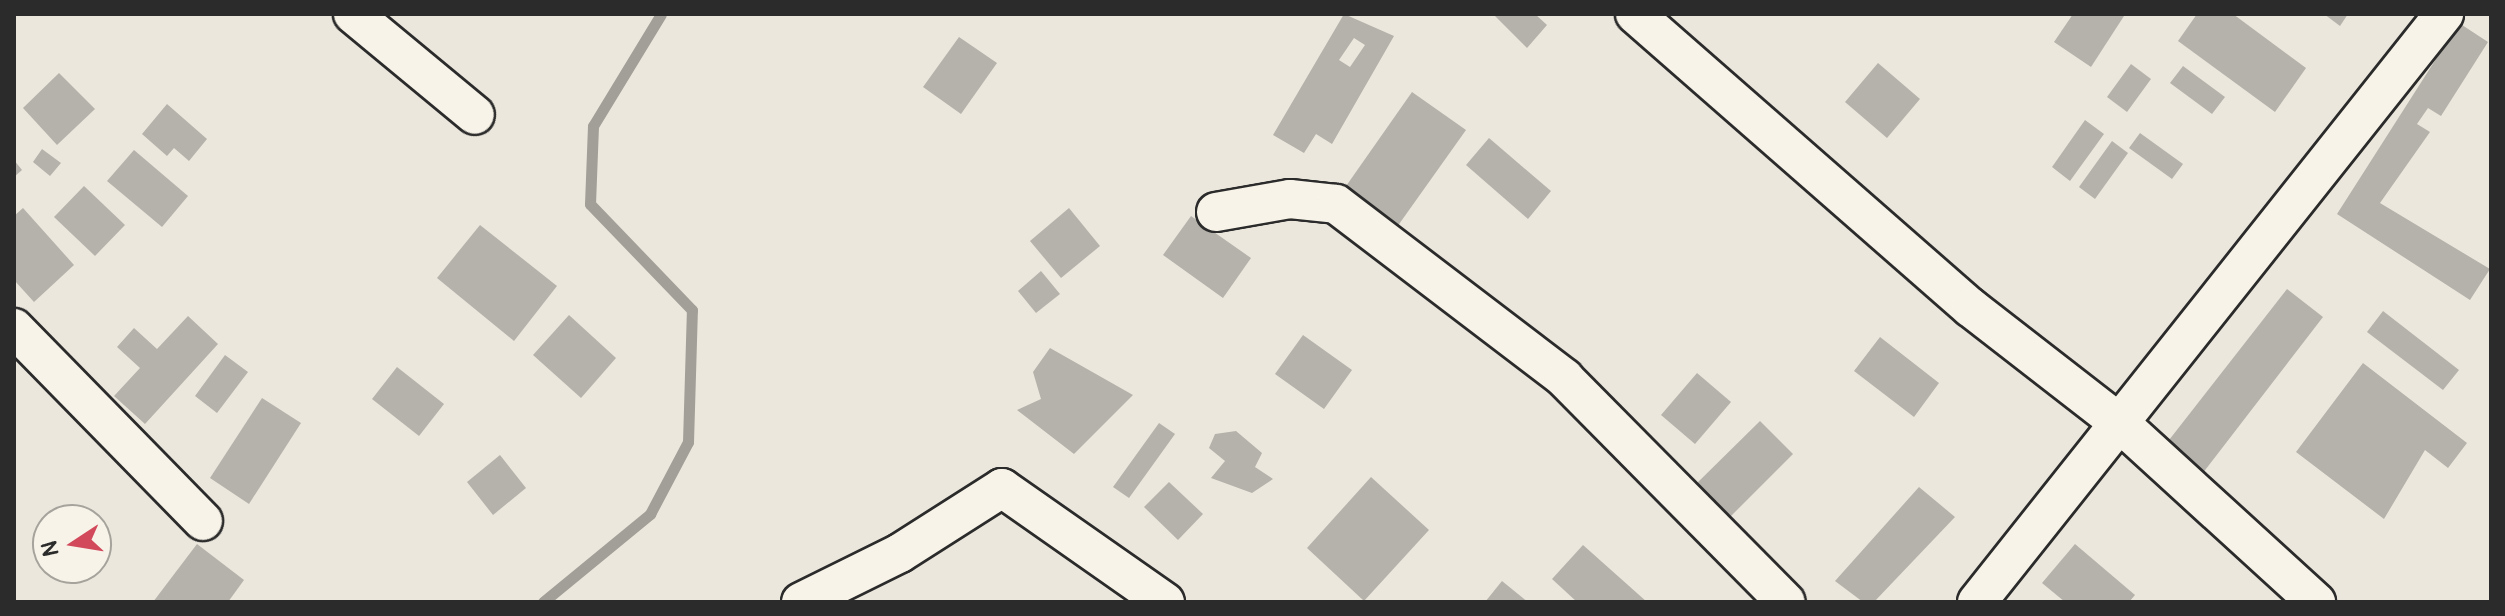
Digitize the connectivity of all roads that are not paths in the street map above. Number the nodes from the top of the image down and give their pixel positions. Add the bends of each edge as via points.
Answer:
1 (353, 14) edge
2 (1635, 14) edge
3 (2444, 14) edge
4 (475, 115) dead end
5 (1216, 212) dead end
6 (14, 328) edge
7 (2122, 425) junction
8 (203, 521) dead end
9 (801, 602) edge
10 (1165, 602) edge
11 (1786, 602) edge
12 (1977, 602) edge
13 (2316, 602) edge

1 - 4 street
2 - 7 street via 1971,308
3 - 7 street
5 - 11 street via 1290,199 1336,204 1564,378
6 - 8 street
7 - 12 street
7 - 13 street
9 - 10 street via 900,553 1002,488

